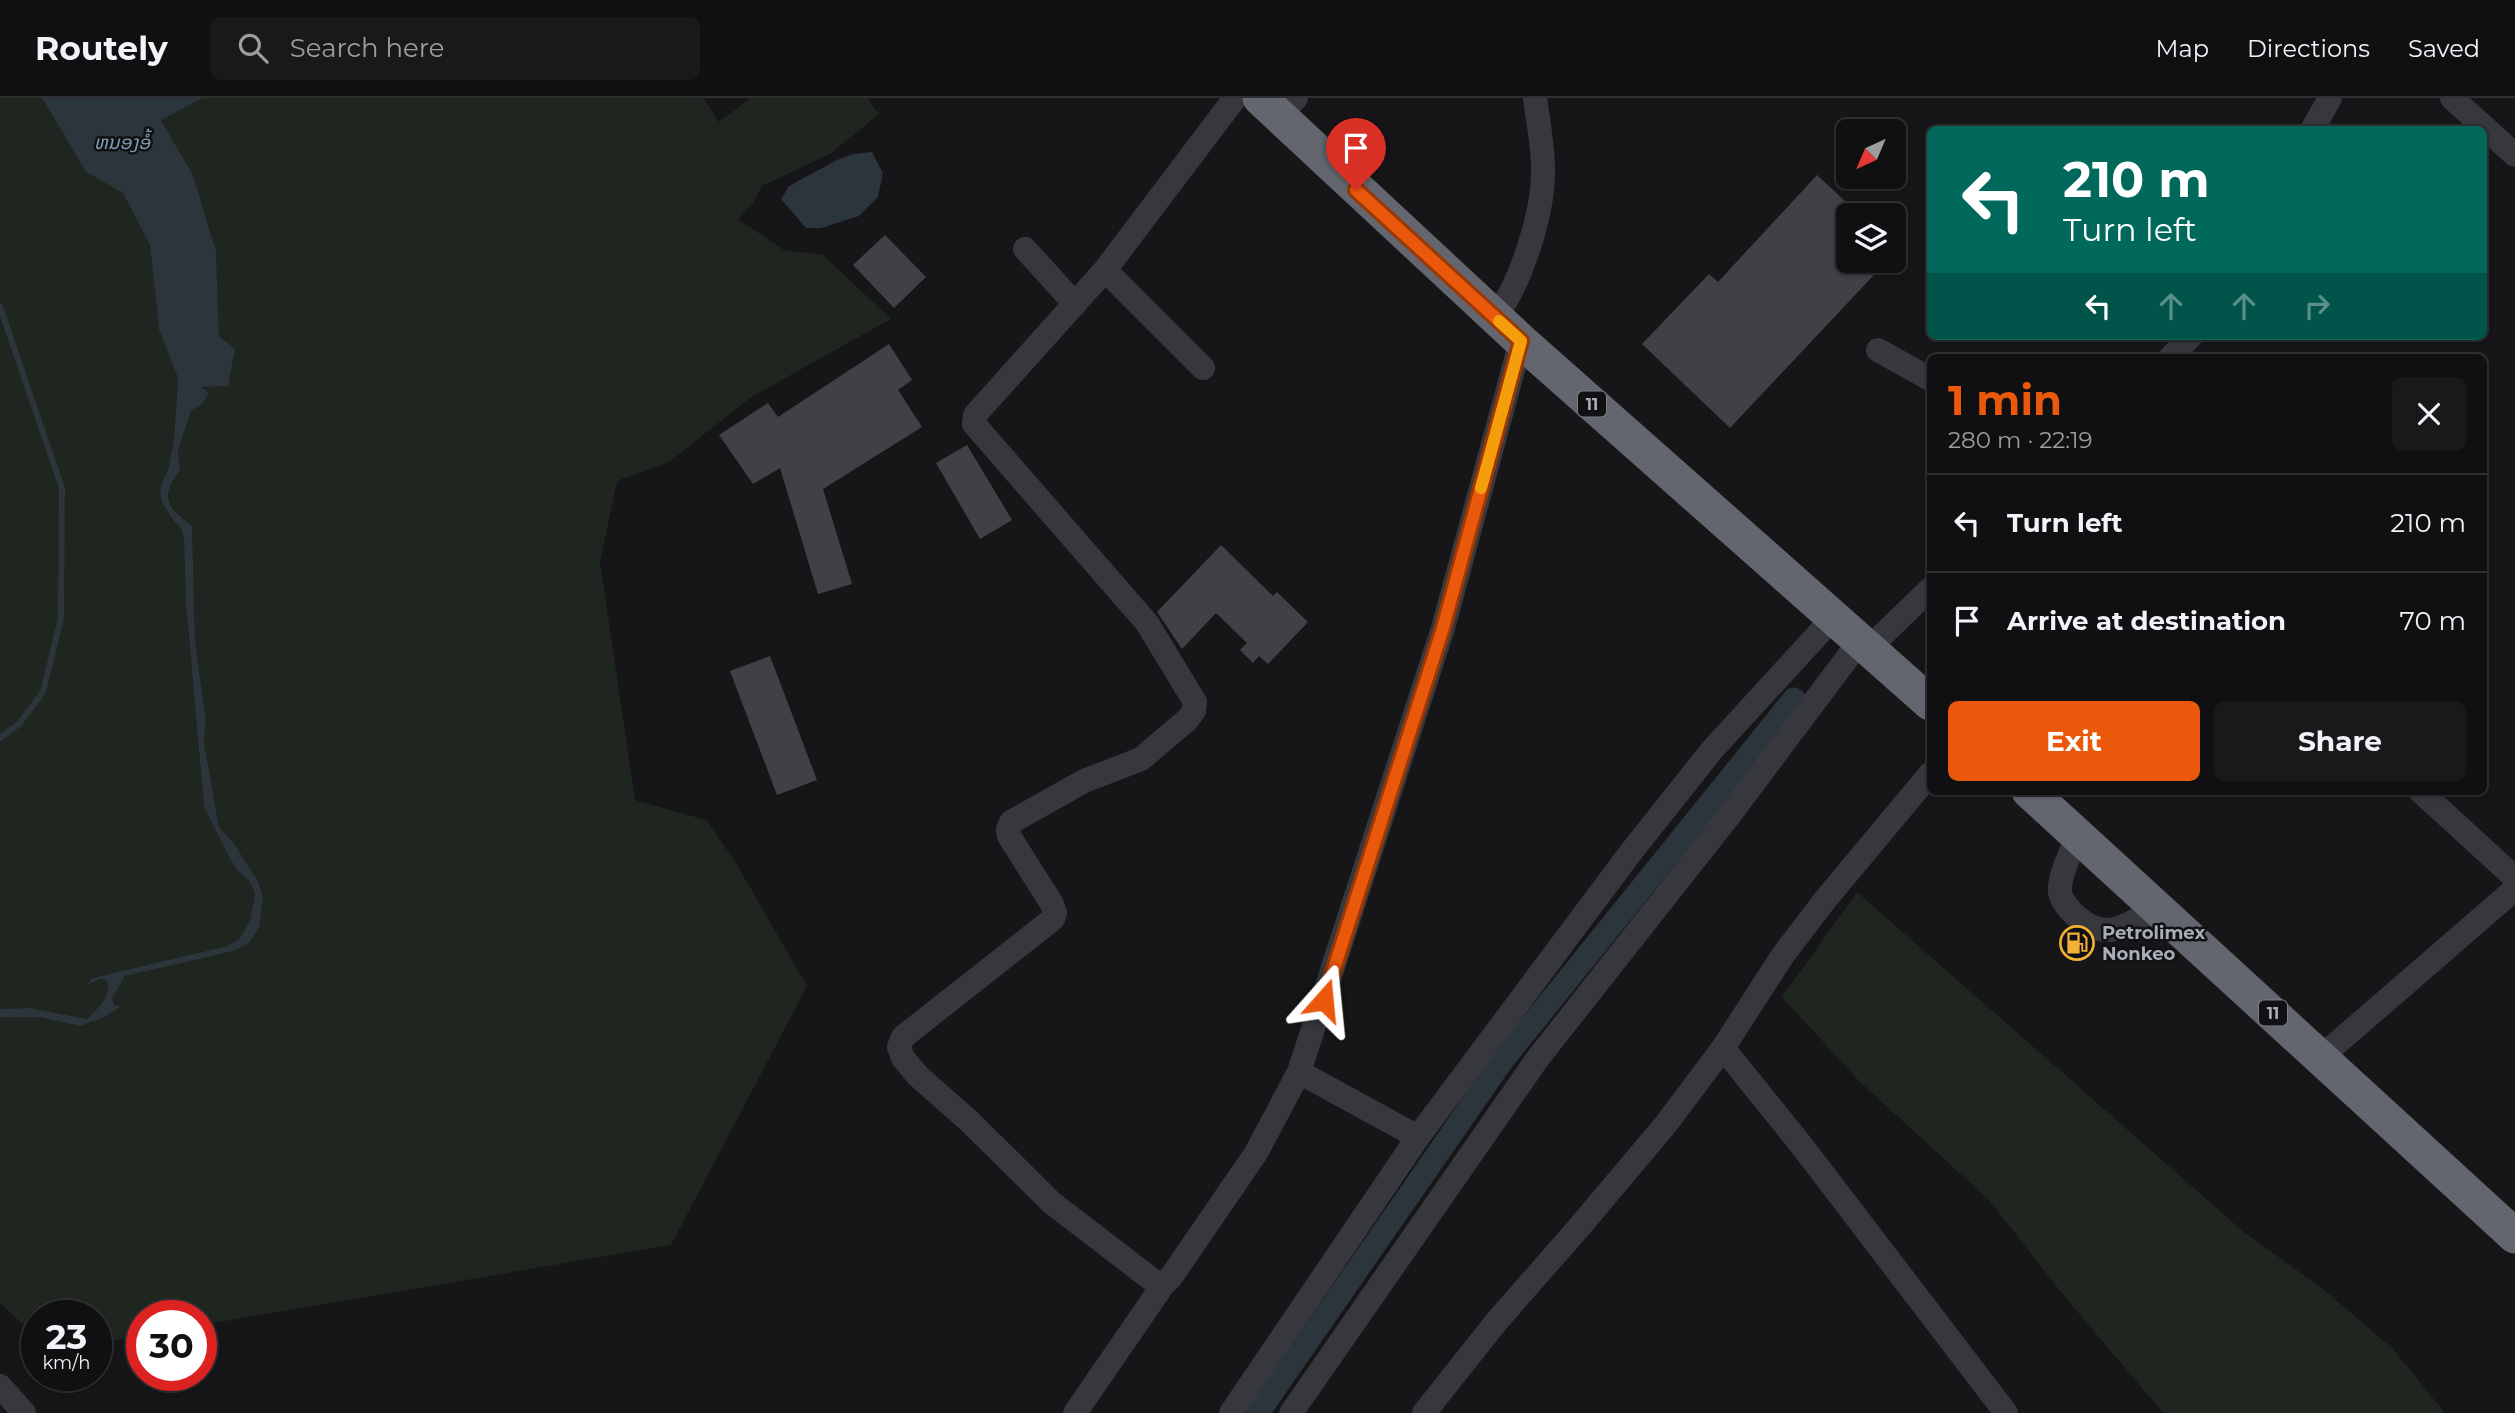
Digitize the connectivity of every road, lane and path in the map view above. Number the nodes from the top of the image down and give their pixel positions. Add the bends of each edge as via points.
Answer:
1 (1235, 98) edge
2 (1535, 98) edge
3 (2330, 98) edge
4 (2452, 98) edge
5 (1278, 104) edge
6 (2314, 126) edge
7 (2483, 126) edge
8 (2487, 130) edge
9 (2515, 155) edge
10 (1025, 249) dead end
11 (1105, 270) junction
12 (1075, 304) junction
13 (1495, 317) junction
14 (2187, 340) edge
15 (1521, 341) junction
16 (1878, 350) dead end
17 (2174, 354) edge
18 (1202, 368) dead end
19 (1927, 377) edge
20 (1927, 592) edge
21 (1834, 617) junction
22 (1864, 645) junction
23 (1927, 701) edge
24 (1927, 778) edge
25 (2033, 795) edge
26 (2424, 795) edge
27 (2078, 835) junction
28 (2515, 877) edge
29 (2515, 889) edge
30 (2158, 908) junction
31 (1723, 1048) junction
32 (2321, 1056) junction
33 (1299, 1073) junction
34 (1418, 1137) junction
35 (2515, 1236) edge
36 (1163, 1284) junction
37 (0, 1386) edge
38 (1427, 1412) edge
39 (24, 1413) edge
40 (1075, 1413) edge
41 (1231, 1413) edge
42 (1291, 1413) edge
43 (2006, 1413) edge

1 - 11 street
2 - 13 street via 1544,169 1536,216 1514,288
3 - 6 street
4 - 7 street
5 - 13 highway, 11
8 - 9 street
10 - 12 street
11 - 12 street
11 - 18 street
12 - 36 street via 975,415 974,424 1147,623 1195,702 1194,711 1141,759 1084,781 1011,822 1009,836 1052,904 1053,919 903,1037 899,1047 918,1076 1052,1203
13 - 15 highway, 11
14 - 17 street
15 - 21 highway, 11
15 - 33 street via 1443,628
16 - 19 street
20 - 22 street
21 - 22 highway, 11
21 - 34 street via 1712,750
22 - 23 highway, 11
22 - 42 street via 1538,1058
24 - 31 street via 1783,955
25 - 27 highway, 11
26 - 28 street
27 - 30 highway, 11
27 - 30 street via 2060,894 2088,928 2122,927
29 - 32 street
30 - 32 highway, 11
31 - 38 street via 1666,1124 1497,1321
31 - 43 street
32 - 35 highway, 11
33 - 34 street
33 - 36 street via 1256,1153
34 - 41 street
36 - 40 street
37 - 39 street

